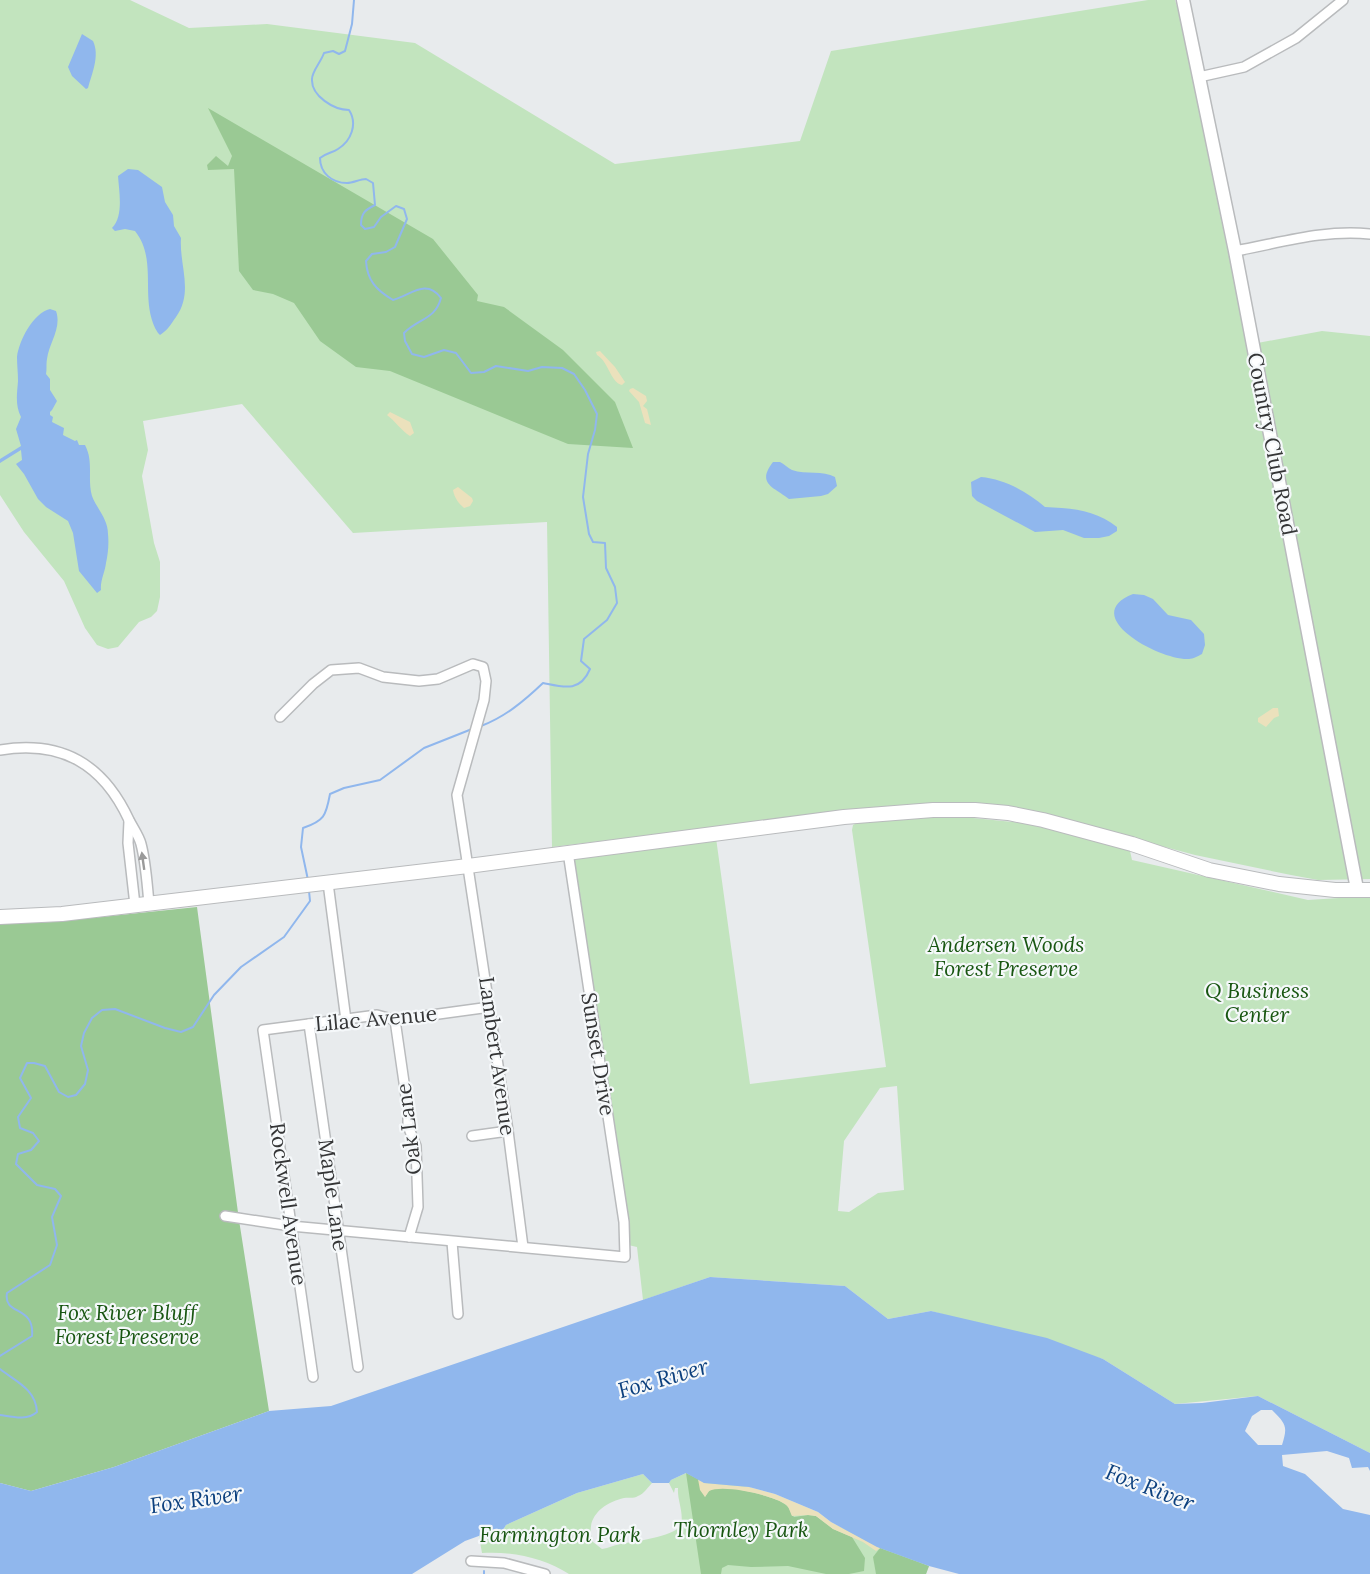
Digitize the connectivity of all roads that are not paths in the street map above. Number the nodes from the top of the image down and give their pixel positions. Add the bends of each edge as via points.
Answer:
1 (1183, 0) edge
2 (1342, 0) edge
3 (1199, 77) junction
4 (1370, 234) edge
5 (1235, 251) junction
6 (280, 717) dead end
7 (0, 750) edge
8 (129, 821) junction
9 (568, 852) junction
10 (468, 866) junction
11 (323, 883) junction
12 (1363, 890) edge
13 (150, 903) junction
14 (135, 905) junction
15 (0, 917) edge
16 (490, 1007) junction
17 (346, 1020) junction
18 (395, 1020) junction
19 (309, 1024) junction
20 (263, 1031) joint
21 (508, 1131) junction
22 (472, 1136) dead end
23 (225, 1215) dead end
24 (291, 1226) junction
25 (338, 1230) junction
26 (409, 1237) junction
27 (452, 1242) junction
28 (524, 1247) junction
29 (458, 1314) dead end
30 (358, 1367) dead end
31 (313, 1377) dead end
32 (471, 1561) dead end
33 (544, 1574) edge

1 - 3 street, Country Club Road
2 - 3 street via 1296,38 1244,67
3 - 5 street, Country Club Road
4 - 5 street via 1348,231 1313,235
5 - 12 street, Country Club Road
6 - 10 street, Lambert Avenue via 331,670 359,668 383,677 419,681 438,679 473,664 483,667 484,700 457,795
7 - 8 street via 46,749 78,761 110,786
13 -> 8 street via 141,842
8 - 14 street
9 - 10 main road
9 - 12 main road via 844,817 975,810 1043,820 1209,870 1303,888
9 - 28 street, Sunset Drive via 623,1216 625,1257
10 - 11 main road
10 - 16 street, Lambert Avenue
11 - 13 main road
11 - 17 street
13 - 14 main road
14 - 15 main road
16 - 18 street, Lilac Avenue
16 - 21 street, Lambert Avenue
17 - 18 street, Lilac Avenue via 377,1015
17 - 19 street, Lilac Avenue
18 - 26 street, Oak Lane via 408,1126 416,1146 418,1207
19 - 20 street, Lilac Avenue
19 - 25 street, Maple Lane
20 - 24 street, Rockwell Avenue
21 - 22 street
21 - 28 street, Lambert Avenue
23 - 24 street
24 - 25 street
24 - 31 street, Rockwell Avenue
25 - 26 street
25 - 30 street, Maple Lane
26 - 27 street
27 - 28 street
27 - 29 street
32 - 33 street via 504,1563

